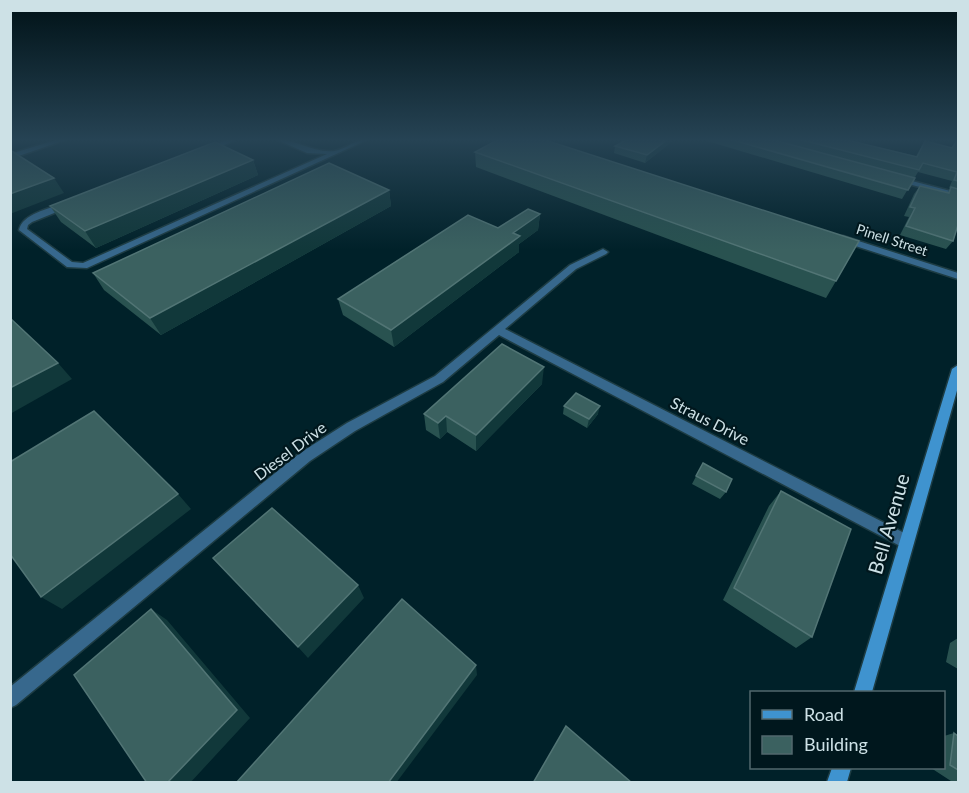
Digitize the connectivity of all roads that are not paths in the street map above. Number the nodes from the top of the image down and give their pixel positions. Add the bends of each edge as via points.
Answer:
1 (283, 176) edge
2 (889, 176) edge
3 (958, 195) edge
4 (75, 202) edge
5 (828, 234) edge
6 (603, 252) dead end
7 (958, 276) edge
8 (498, 330) junction
9 (958, 369) edge
10 (907, 542) junction
11 (864, 691) edge
12 (10, 699) edge

1 - 4 street via 79,267 70,265 23,227 33,218
2 - 3 street
5 - 7 street, Pinell Street
6 - 8 street, Diesel Drive via 573,267
8 - 10 street, Straus Drive
8 - 12 street, Diesel Drive via 439,379 305,457
9 - 10 main road, Bell Avenue
10 - 11 main road, Bell Avenue

